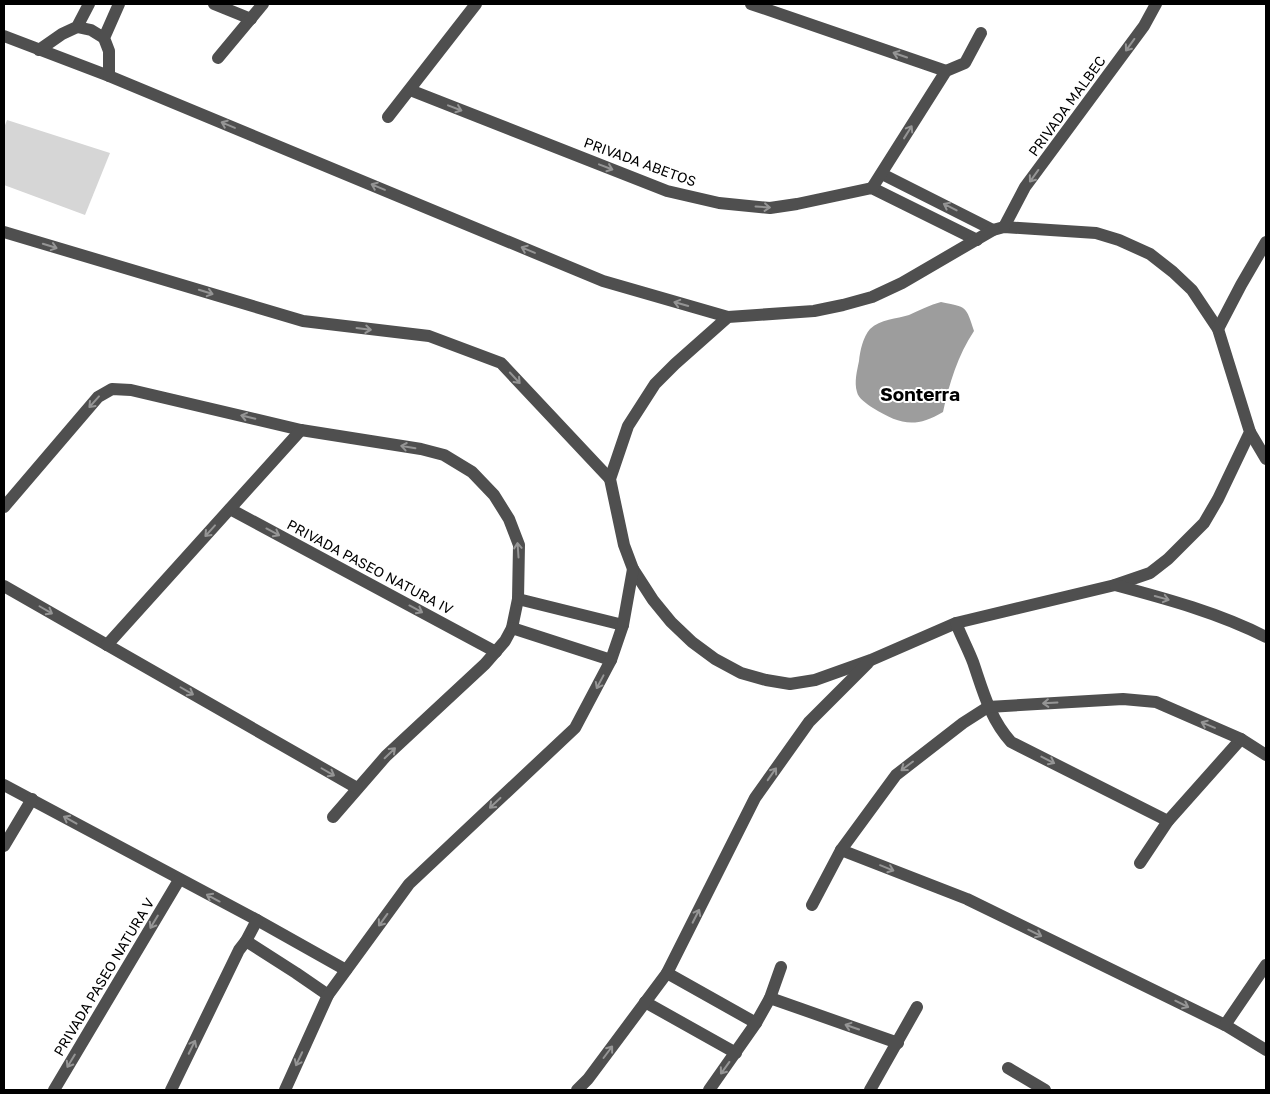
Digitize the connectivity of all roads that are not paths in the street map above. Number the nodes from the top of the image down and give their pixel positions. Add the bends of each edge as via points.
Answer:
1 (89, 4) edge
2 (119, 4) edge
3 (214, 4) edge
4 (263, 4) edge
5 (476, 4) edge
6 (751, 4) edge
7 (1156, 4) edge
8 (251, 20) junction
9 (77, 27) junction
10 (982, 33) dead end
11 (4, 36) edge
12 (104, 38) junction
13 (39, 50) junction
14 (218, 58) dead end
15 (946, 71) junction
16 (109, 76) junction
17 (410, 90) junction
18 (388, 117) dead end
19 (882, 174) junction
20 (872, 188) junction
21 (999, 228) junction
22 (4, 232) edge
23 (977, 240) junction
24 (1266, 242) edge
25 (728, 318) junction
26 (1218, 329) junction
27 (301, 430) junction
28 (1250, 432) junction
29 (1266, 459) edge
30 (610, 479) junction
31 (4, 507) edge
32 (230, 509) junction
33 (633, 569) junction
34 (1115, 585) junction
35 (4, 586) edge
36 (518, 598) junction
37 (956, 623) junction
38 (623, 625) junction
39 (512, 628) junction
40 (1266, 637) edge
41 (107, 645) junction
42 (496, 652) junction
43 (611, 660) junction
44 (871, 660) junction
45 (988, 707) junction
46 (1242, 739) junction
47 (1266, 755) edge
48 (4, 785) edge
49 (356, 788) junction
50 (32, 799) junction
51 (333, 816) dead end
52 (1168, 820) junction
53 (4, 846) edge
54 (841, 850) junction
55 (1140, 863) dead end
56 (179, 880) junction
57 (812, 905) dead end
58 (257, 920) junction
59 (246, 941) junction
60 (1266, 965) edge
61 (781, 968) dead end
62 (346, 970) junction
63 (667, 974) junction
64 (328, 995) junction
65 (770, 998) junction
66 (645, 1002) junction
67 (917, 1007) dead end
68 (756, 1022) junction
69 (1225, 1025) junction
70 (898, 1043) junction
71 (1266, 1050) edge
72 (736, 1053) junction
73 (1008, 1068) dead end
74 (54, 1090) edge
75 (171, 1090) edge
76 (285, 1090) edge
77 (577, 1090) edge
78 (708, 1090) edge
79 (870, 1090) edge
80 (1045, 1090) edge

1 - 9 street
2 - 12 street
3 - 8 street
4 - 8 street
5 - 17 street
15 -> 6 street
7 -> 21 street, PRIVADA MALBEC via 1144,26 1025,187
8 - 14 street
9 - 12 street via 91,30
9 - 13 street
10 - 15 street via 965,63
11 - 13 street
12 - 16 street via 109,51
13 - 16 street
19 -> 15 street
25 -> 16 street via 603,281
17 - 18 street
17 -> 20 street, PRIVADA ABETOS via 692,198 770,208
19 - 20 street
21 -> 19 street
20 - 23 street
21 - 23 street
21 - 26 street via 1096,233 1150,254 1192,290
22 -> 30 street via 303,322 429,336 501,363
23 - 25 street via 872,297 814,311
24 - 26 street
25 - 30 street via 655,384 628,426
26 - 28 street
27 -> 31 street via 131,390 112,389 98,397
27 - 32 street
36 -> 27 street via 519,545 509,519 494,495 472,472 444,455 421,449
28 - 29 street
28 - 34 street via 1204,523 1150,573
30 - 33 street via 624,545
32 -> 41 street
32 -> 42 street, PRIVADA PASEO NATURA IV
33 - 38 street
33 - 44 street via 671,622 715,659 741,673 790,684 815,680
34 - 37 street
34 -> 40 street via 1182,603
35 -> 41 street
36 - 38 street
36 - 39 street
37 - 44 street
37 - 45 street
38 - 43 street
39 - 42 street
39 - 43 street
41 -> 49 street
49 -> 42 street
43 -> 62 street via 575,728 409,884
63 -> 44 street via 755,798 809,722
46 -> 45 street via 1156,702 1123,699
45 -> 52 street via 1000,730 1011,742
45 -> 54 street via 896,775
46 - 47 street
46 - 52 street
48 - 50 street
49 - 51 street
50 - 53 street
56 -> 50 street
52 - 55 street
54 - 57 street
54 -> 69 street via 967,900
58 -> 56 street
56 -> 74 street, PRIVADA PASEO NATURA V
58 - 59 street
58 - 62 street
59 - 64 street
75 -> 59 street
60 - 69 street
61 - 65 street
62 - 64 street
63 - 66 street
63 - 68 street
64 -> 76 street
65 - 68 street
70 -> 65 street
66 - 72 street
77 -> 66 street
67 - 70 street
68 - 72 street
69 - 71 street
70 - 79 street
72 -> 78 street
73 - 80 street

